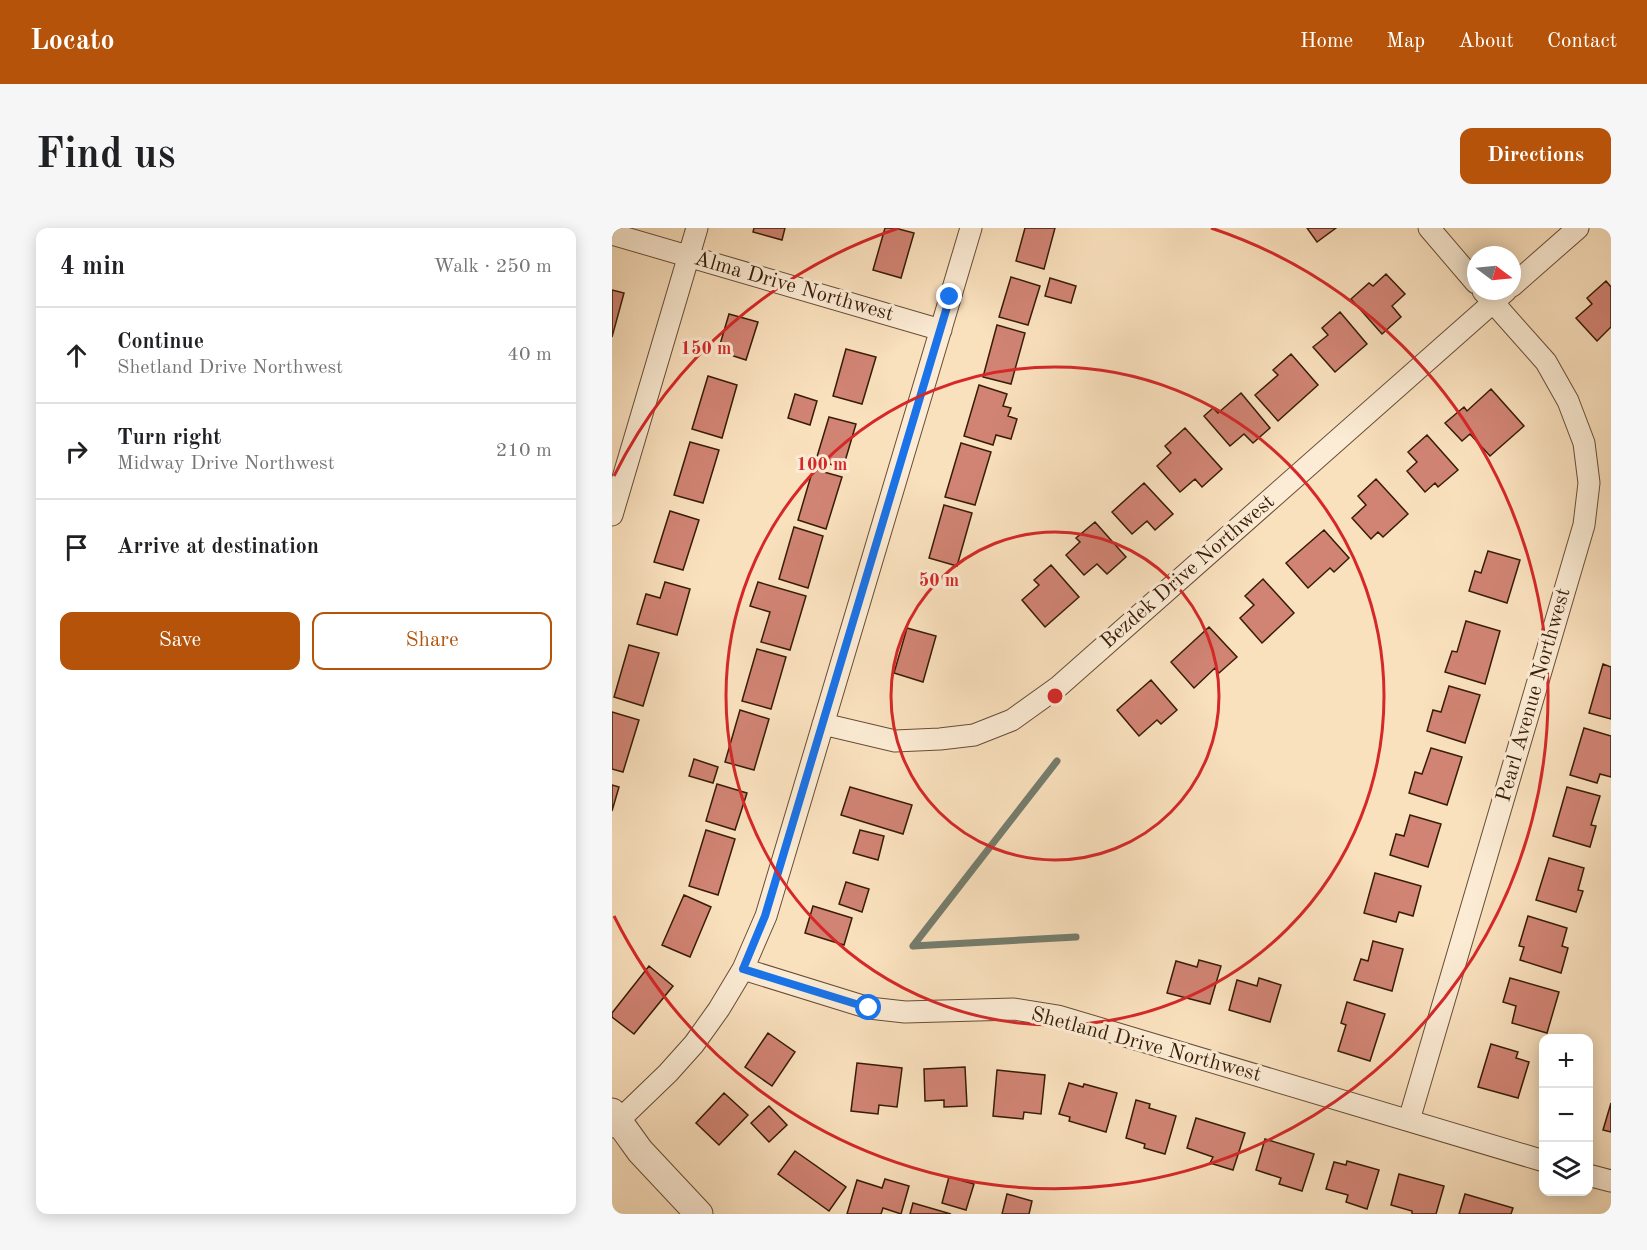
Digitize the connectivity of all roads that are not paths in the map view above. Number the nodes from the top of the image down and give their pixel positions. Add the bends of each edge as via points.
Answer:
1 (697, 228) edge
2 (971, 228) edge
3 (1428, 228) edge
4 (1578, 228) edge
5 (612, 234) edge
6 (689, 256) junction
7 (1467, 273) edge
8 (1521, 278) edge
9 (1488, 300) edge
10 (1498, 300) edge
11 (941, 330) junction
12 (613, 508) edge
13 (823, 724) junction
14 (743, 969) junction
15 (614, 1120) edge
16 (1409, 1120) junction
17 (1539, 1159) edge
18 (1593, 1176) edge
19 (1611, 1181) edge
20 (699, 1214) edge

1 - 6 street
2 - 11 street
3 - 7 street
4 - 8 street
5 - 6 street, Alma Drive Northwest
6 - 11 street, Alma Drive Northwest
6 - 12 street
9 - 13 street, Bezdek Drive Northwest via 1058,687 1012,720 974,735 895,741
10 - 16 street, Pearl Avenue Northwest via 1546,362 1568,401 1584,443 1589,483 1584,525
11 - 13 street
13 - 14 street via 765,916
14 - 15 street via 694,1044 668,1073
14 - 16 street, Shetland Drive Northwest via 869,1008 905,1012 1014,1009 1058,1016
15 - 20 street
16 - 17 street, Shetland Drive Northwest
18 - 19 street

